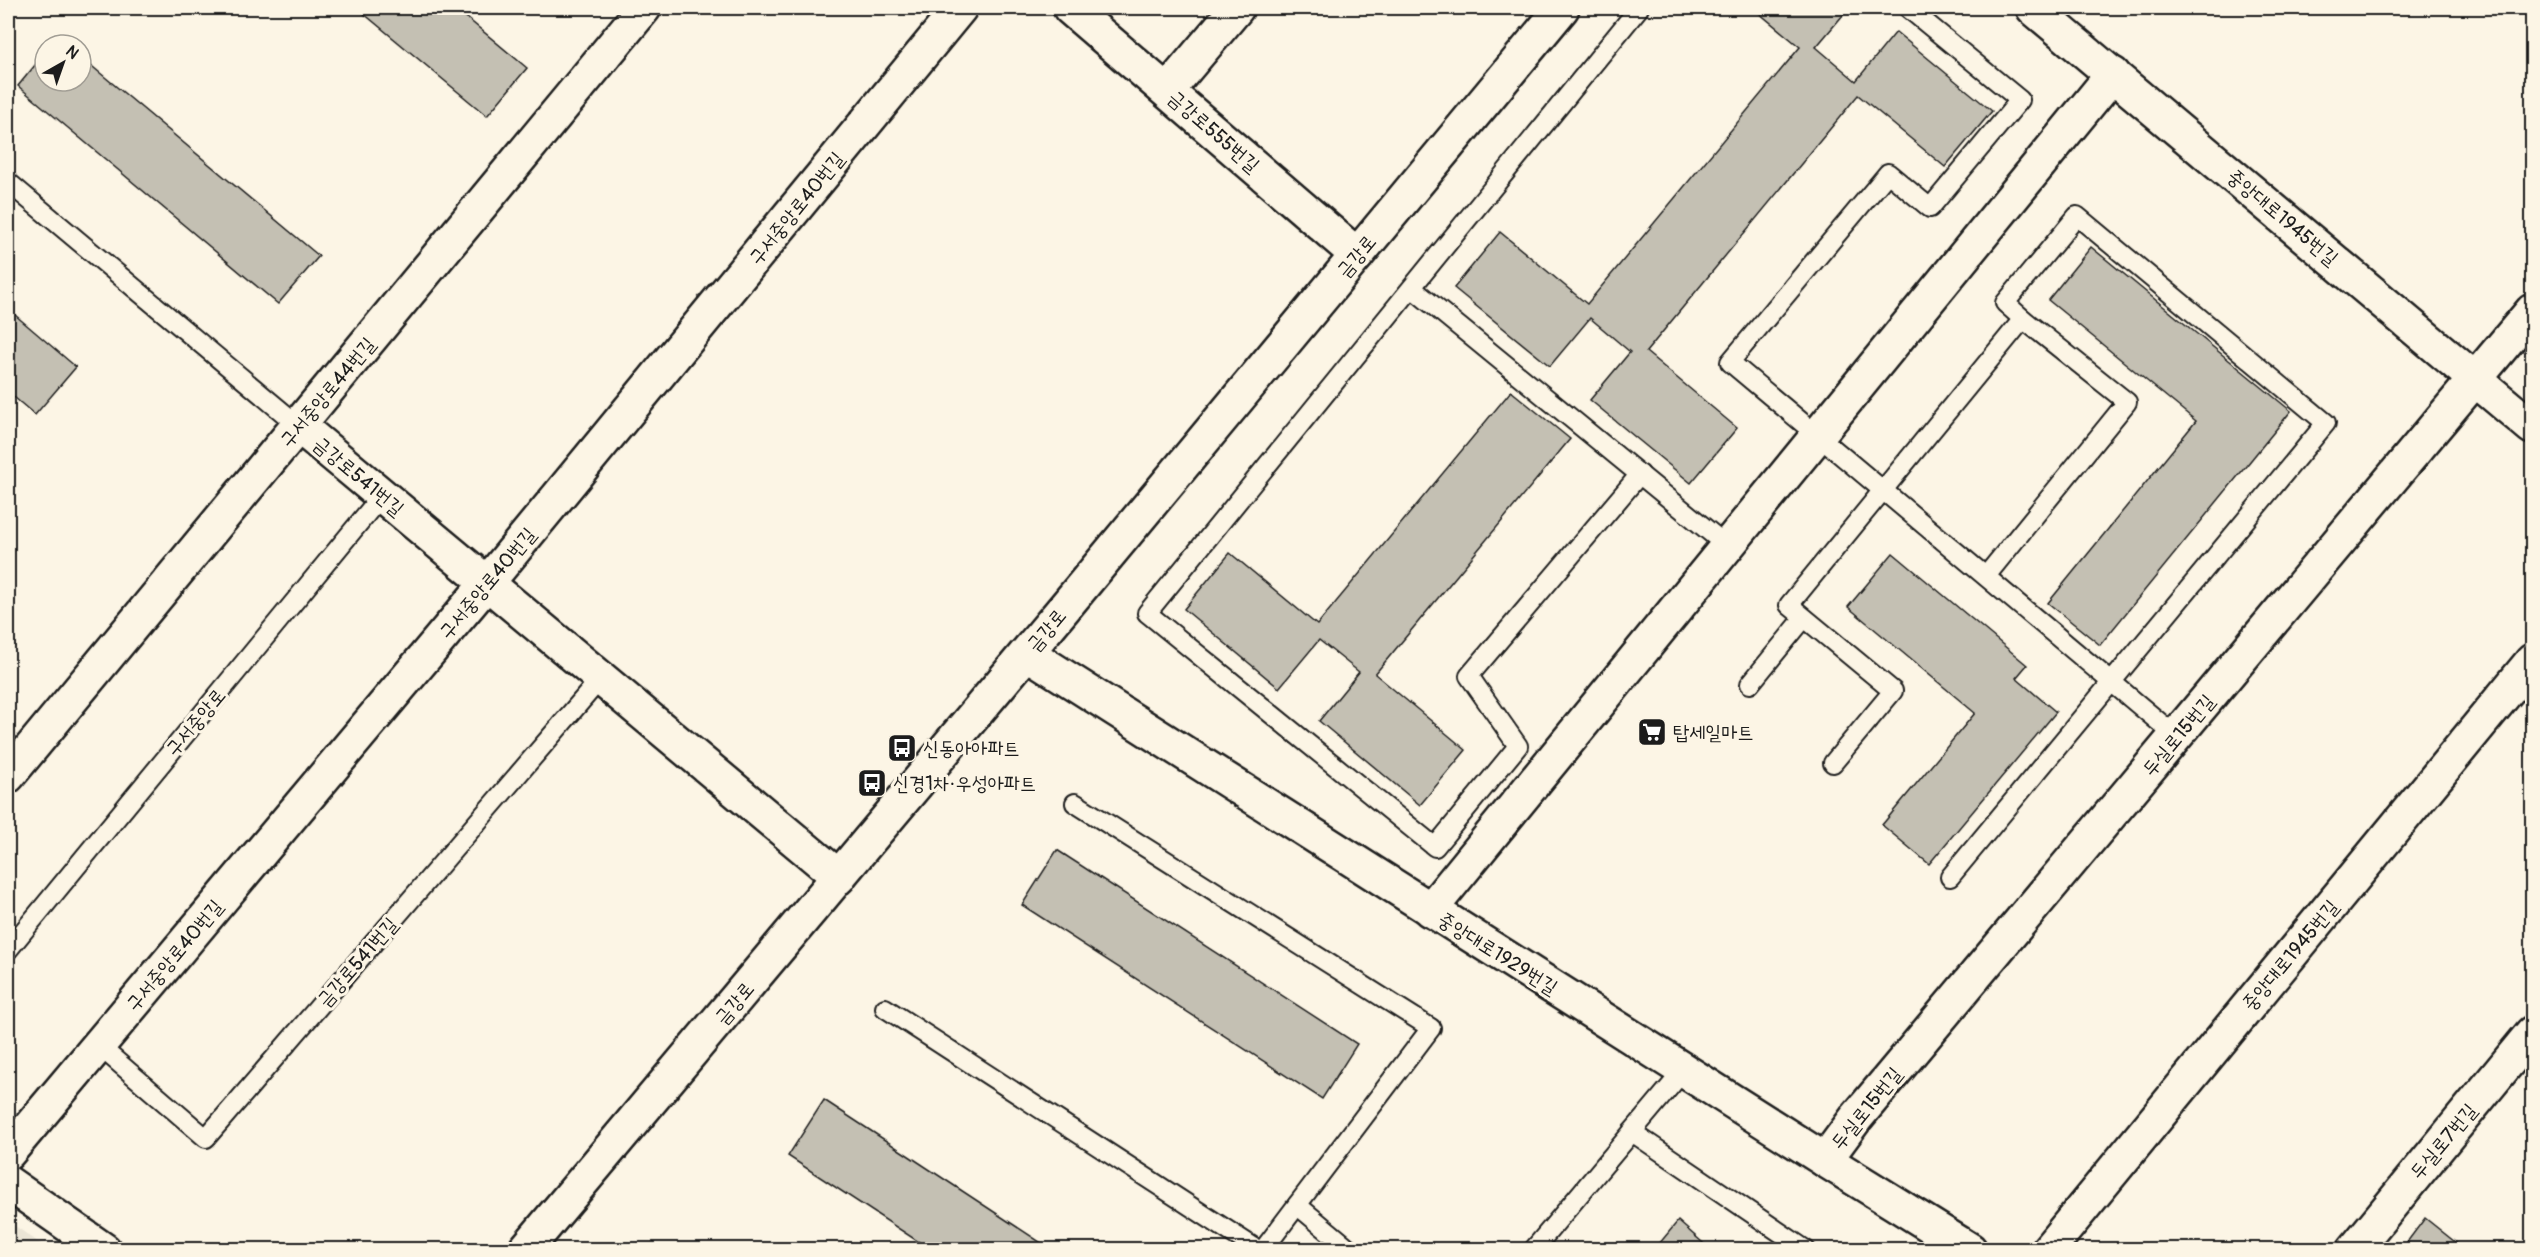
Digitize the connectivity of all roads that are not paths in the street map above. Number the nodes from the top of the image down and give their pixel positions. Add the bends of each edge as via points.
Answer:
1 (644, 8) edge
2 (960, 8) edge
3 (1071, 8) edge
4 (1237, 8) edge
5 (1562, 8) edge
6 (1639, 8) edge
7 (1908, 8) edge
8 (2033, 8) edge
9 (2113, 74) junction
10 (1167, 91) junction
11 (8, 182) edge
12 (1357, 255) junction
13 (1412, 288) junction
14 (2532, 311) edge
15 (2023, 319) junction
16 (2475, 379) junction
17 (299, 426) junction
18 (2532, 427) edge
19 (1817, 436) junction
20 (1640, 474) junction
21 (1884, 490) junction
22 (382, 495) junction
23 (1727, 546) junction
24 (1986, 576) junction
25 (487, 583) junction
26 (1804, 618) junction
27 (1027, 653) junction
28 (2532, 661) edge
29 (601, 678) junction
30 (2111, 682) junction
31 (1750, 684) dead end
32 (2177, 737) junction
33 (1833, 763) dead end
34 (8, 776) edge
35 (1074, 803) dead end
36 (839, 877) junction
37 (1950, 878) dead end
38 (1430, 910) junction
39 (8, 950) edge
40 (885, 1008) dead end
41 (2532, 1033) edge
42 (98, 1046) junction
43 (1684, 1070) junction
44 (1632, 1132) junction
45 (8, 1153) edge
46 (1825, 1160) junction
47 (8, 1183) edge
48 (1297, 1205) junction
49 (104, 1250) edge
50 (525, 1250) edge
51 (1258, 1250) edge
52 (1263, 1250) edge
53 (1351, 1250) edge
54 (1533, 1250) edge
55 (1806, 1250) edge
56 (1970, 1250) edge
57 (2048, 1250) edge
58 (2354, 1250) edge

1 - 17 street, 구서중앙로44번길
2 - 25 street, 구서중앙로40번길
3 - 10 street, 금강로555번길
4 - 10 street
5 - 12 street, 금강로
6 - 13 lane
7 - 19 lane via 2020,100 1930,208 1888,173 1730,362
8 - 9 street, 중앙대로1945번길
9 - 16 street, 중앙대로1945번길
9 - 19 street
10 - 12 street, 금강로555번길
11 - 17 lane, 금강로541번길
12 - 27 street, 금강로
13 - 20 lane
13 - 20 lane via 1147,613 1435,847 1518,746 1469,676
14 - 16 street, 두실로15번길
15 - 21 lane
15 - 24 lane via 2127,402
15 - 30 lane via 2005,303 2077,216 2326,423
16 - 18 street, 중앙대로1945번길
16 - 32 street, 두실로15번길
17 - 22 street, 금강로541번길
17 - 34 street, 구서중앙로44번길
19 - 21 lane
19 - 23 street
20 - 23 lane
21 - 24 lane
21 - 26 lane via 1788,605
22 - 25 street, 금강로541번길
22 - 39 lane, 구서중앙로
23 - 38 street
24 - 30 lane
25 - 29 street, 금강로541번길
25 - 42 street, 구서중앙로40번길
26 - 31 lane
26 - 33 lane via 1893,691
27 - 36 street, 금강로
27 - 38 street, 중앙대로1929번길
28 - 57 street, 중앙대로1945번길
29 - 36 street, 금강로541번길
29 - 42 lane, 금강로541번길 via 206,1138
30 - 32 lane
30 - 37 lane
32 - 46 street, 두실로15번길 via 1856,1118
35 - 48 lane via 1431,1028
36 - 50 street, 금강로
38 - 43 street, 중앙대로1929번길
40 - 51 lane
41 - 58 street, 두실로7번길
42 - 45 street, 구서중앙로40번길
43 - 44 lane
43 - 46 street, 중앙대로1929번길
44 - 54 lane
44 - 55 lane
46 - 56 street, 중앙대로1929번길
47 - 49 street
48 - 52 lane
48 - 53 lane

